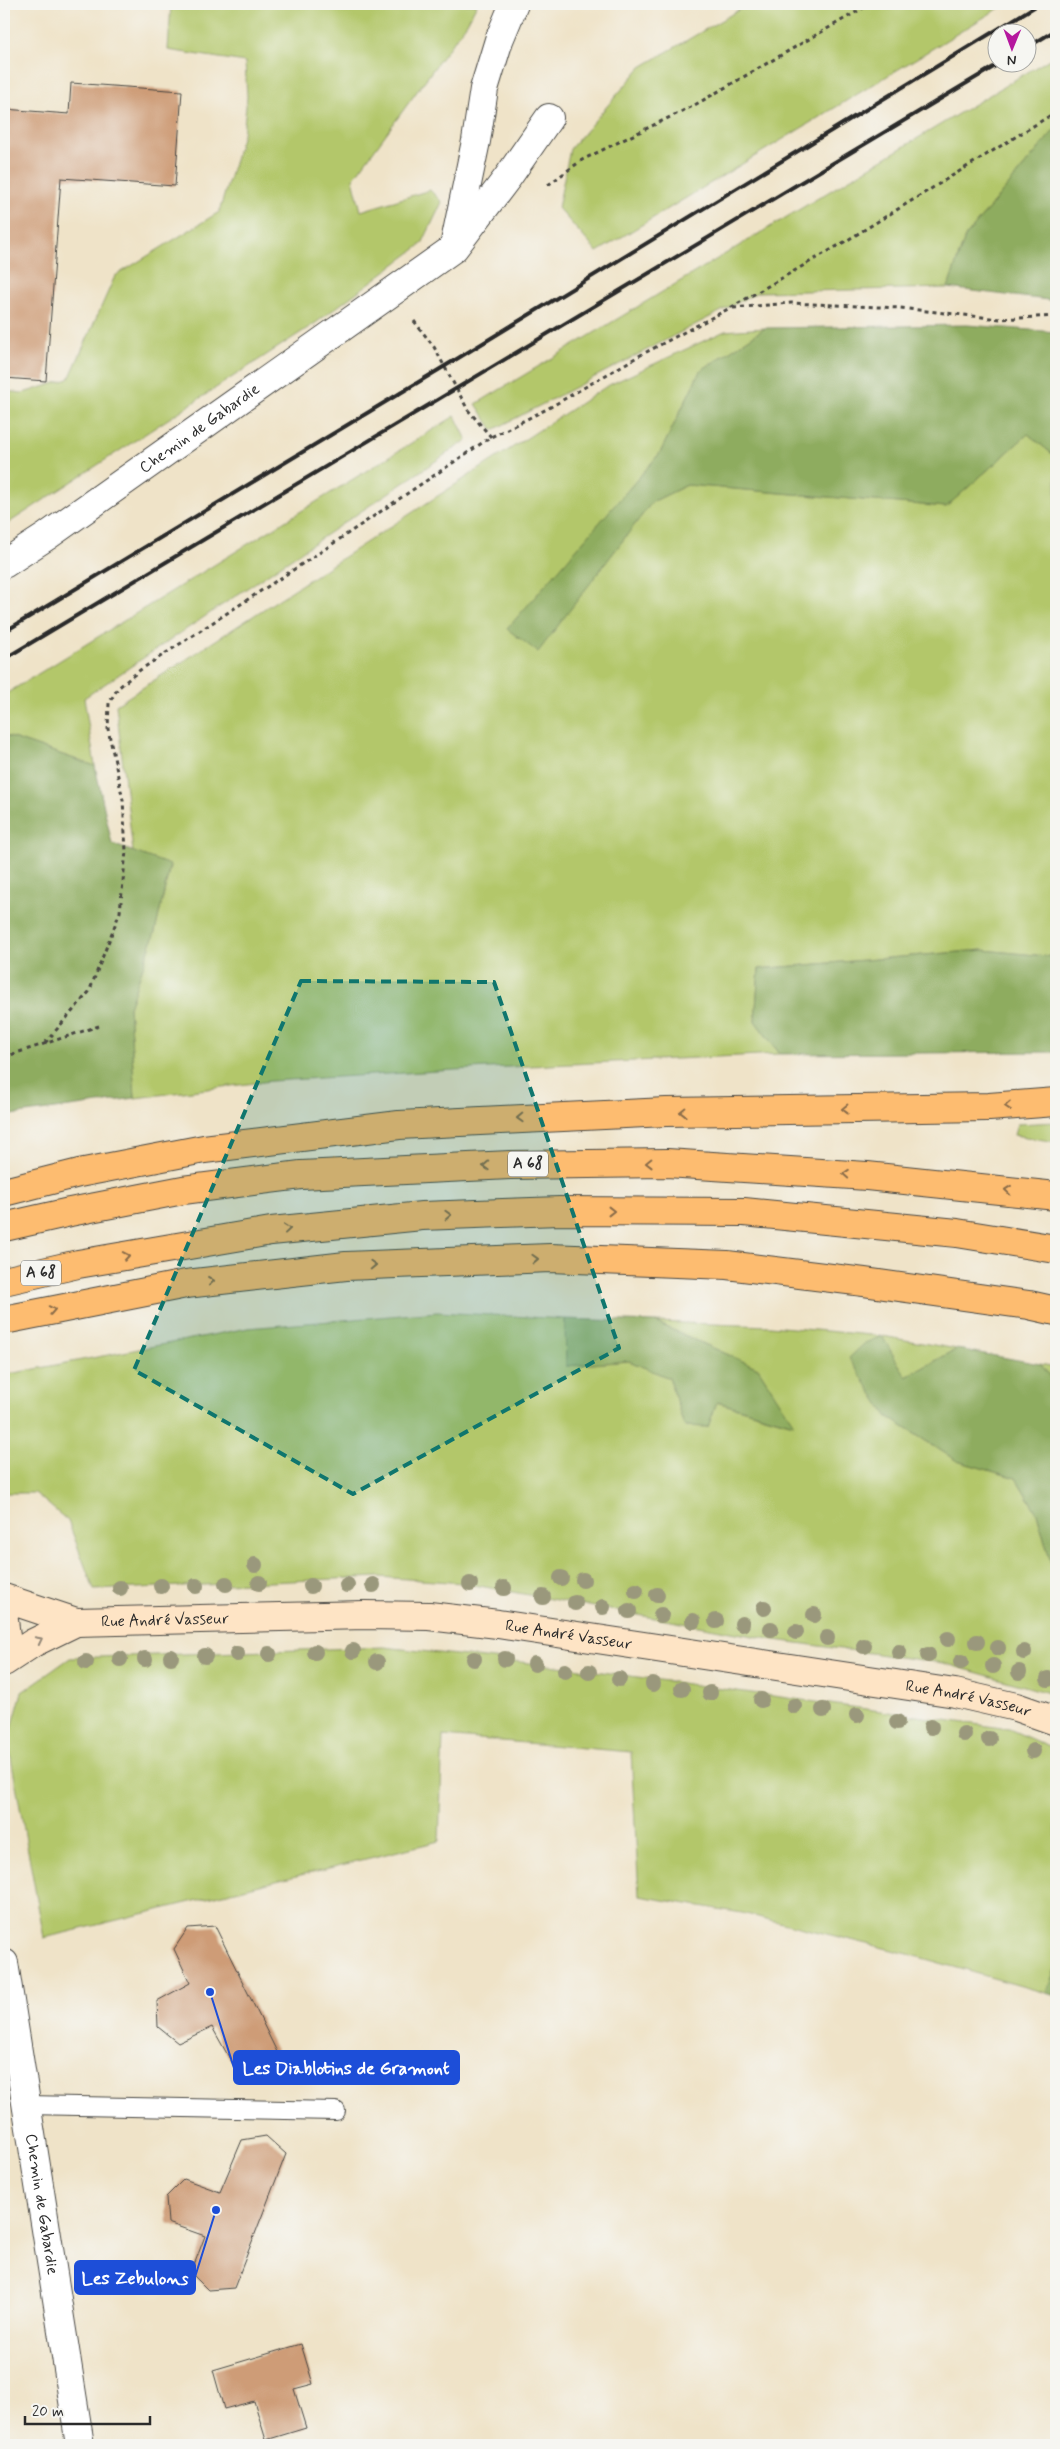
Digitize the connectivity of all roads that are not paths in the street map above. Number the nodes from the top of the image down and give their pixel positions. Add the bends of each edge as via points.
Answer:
1 (514, 4) edge
2 (549, 118) dead end
3 (454, 248) junction
4 (4, 564) edge
5 (1056, 1102) edge
6 (4, 1192) edge
7 (1056, 1196) edge
8 (4, 1227) edge
9 (1056, 1249) edge
10 (4, 1281) edge
11 (1056, 1311) edge
12 (4, 1320) edge
13 (4, 1598) edge
14 (4, 1620) edge
15 (76, 1622) junction
16 (4, 1656) edge
17 (4, 1662) edge
18 (1056, 1721) edge
19 (4, 1963) edge
20 (26, 2105) junction
21 (336, 2111) dead end
22 (80, 2445) edge

1 - 3 street via 484,89
2 - 3 street, Chemin de Gabardie
3 - 4 street, Chemin de Gabardie
5 -> 6 highway via 989,1107 666,1112 399,1125 204,1149 79,1173
7 -> 8 highway, A 68 via 867,1176 676,1164 510,1164 301,1175 183,1190
10 -> 9 highway, A 68 via 78,1264 271,1231 422,1216 550,1211 744,1212 957,1233
12 -> 11 highway via 192,1284 346,1266 550,1258 727,1265 1029,1304
13 - 15 street, Rue André Vasseur
14 - 16 street via 7,1645
17 -> 15 street, Rue André Vasseur via 33,1643
15 - 18 street, Rue André Vasseur via 429,1616 955,1693 1016,1707
19 - 20 street, Chemin de Gabardie
20 - 21 lane
20 - 22 street, Chemin de Gabardie

